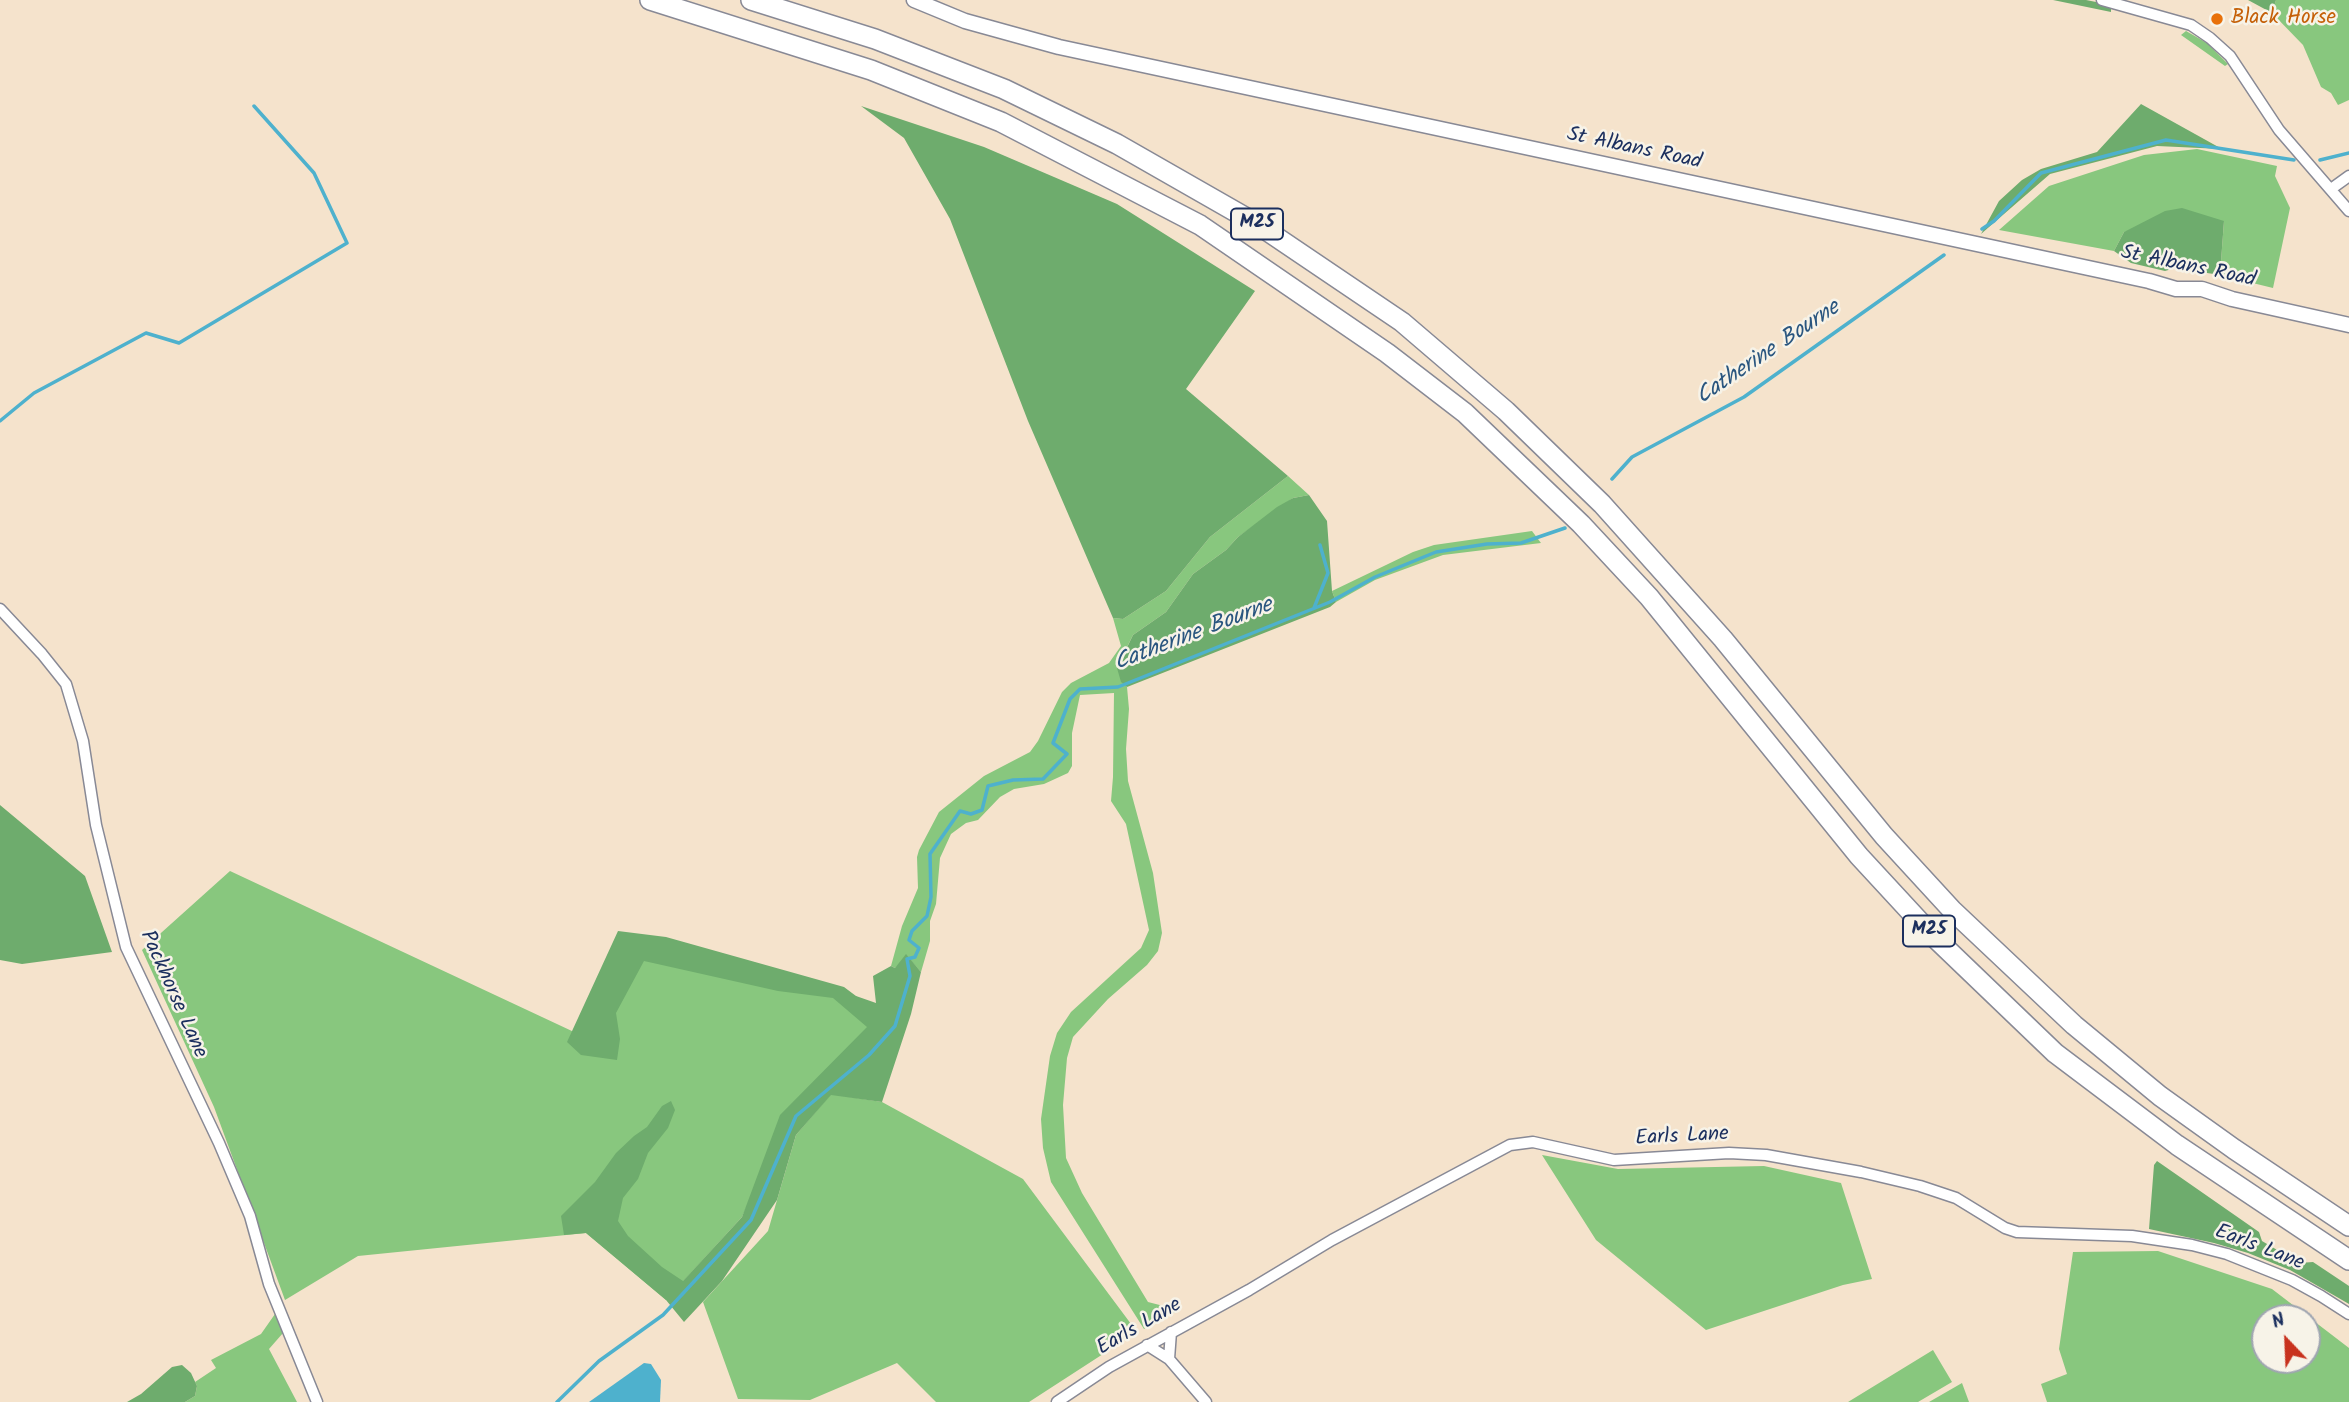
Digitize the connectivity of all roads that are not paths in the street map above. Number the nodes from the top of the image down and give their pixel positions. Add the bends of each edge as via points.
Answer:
1 (650, 0) edge
2 (751, 0) edge
3 (914, 0) edge
4 (2102, 0) edge
5 (2349, 176) edge
6 (2331, 189) junction
7 (2349, 211) edge
8 (2349, 325) edge
9 (0, 609) edge
10 (2349, 1226) edge
11 (2349, 1260) edge
12 (2349, 1314) edge
13 (1171, 1332) junction
14 (1147, 1345) junction
15 (1169, 1359) junction
16 (317, 1402) edge
17 (1057, 1402) edge
18 (1206, 1402) edge

1 - 11 highway, M25 via 871,70 1000,122 1199,225 1387,353 1465,413 1581,524 1649,597 1859,856 1933,935 2055,1052 2177,1145
2 - 10 highway, M25 via 875,39 1004,89 1117,144 1257,224 1402,322 1506,411 1595,497 1723,639 1884,836 1952,910 2074,1025 2160,1096
3 - 8 main road, St Albans Road via 965,21 1059,47 2176,289 2202,289
4 - 6 street via 2191,25 2210,37 2230,56 2279,130
5 - 6 street
6 - 7 street
9 - 16 street, Packhorse Lane via 66,684 83,741 96,825 126,947 250,1216 269,1284
12 - 13 street, Earls Lane via 2292,1280 2227,1254 2132,1236 2017,1232 1955,1198 1861,1172 1729,1153 1614,1160 1533,1142 1510,1145
13 - 14 street, Earls Lane
13 - 15 street
14 - 15 street
14 - 17 street, Earls Lane
15 - 18 street

